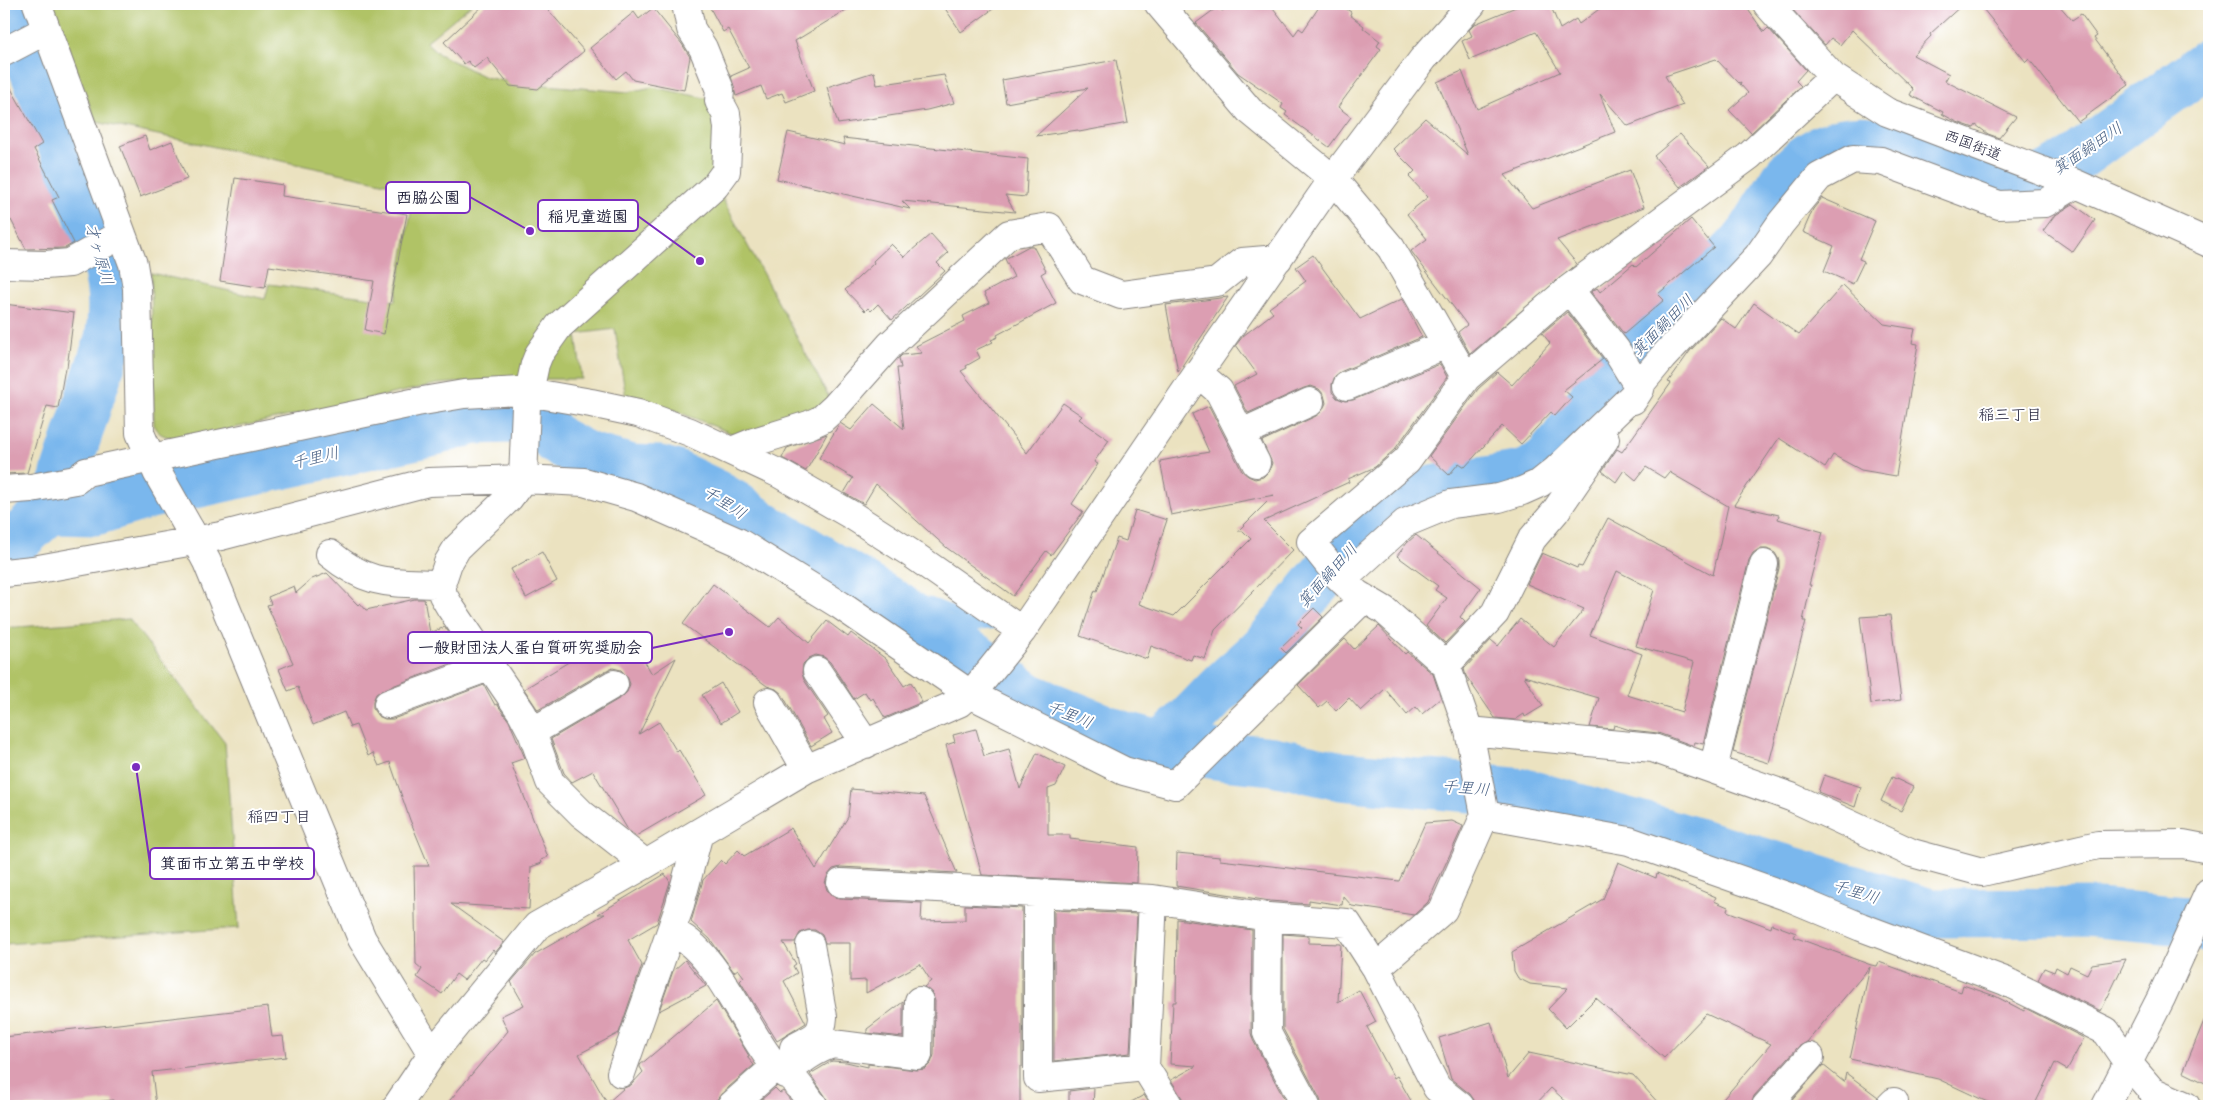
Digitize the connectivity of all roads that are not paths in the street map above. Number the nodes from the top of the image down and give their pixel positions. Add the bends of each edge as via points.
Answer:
1 (36, 4) edge
2 (686, 4) edge
3 (1158, 4) edge
4 (1472, 4) edge
5 (1767, 4) edge
6 (46, 30) junction
7 (4, 52) edge
8 (1834, 77) junction
9 (1333, 179) junction
10 (2075, 184) junction
11 (107, 242) junction
12 (2209, 243) edge
13 (1278, 259) junction
14 (4, 264) edge
15 (1569, 289) junction
16 (1446, 344) junction
17 (1198, 373) junction
18 (1466, 378) junction
19 (1637, 383) junction
20 (1347, 386) dead end
21 (527, 400) junction
22 (1310, 402) dead end
23 (1242, 433) junction
24 (732, 451) junction
25 (1256, 463) dead end
26 (154, 465) junction
27 (523, 474) junction
28 (4, 490) edge
29 (193, 535) junction
30 (330, 554) dead end
31 (1764, 564) dead end
32 (4, 573) edge
33 (1340, 578) junction
34 (440, 584) junction
35 (1364, 598) junction
36 (1020, 633) junction
37 (1446, 665) junction
38 (491, 666) junction
39 (818, 671) dead end
40 (614, 684) dead end
41 (973, 691) junction
42 (768, 702) dead end
43 (388, 704) dead end
44 (1469, 731) junction
45 (532, 732) junction
46 (866, 744) junction
47 (1713, 769) junction
48 (806, 770) junction
49 (1485, 814) junction
50 (699, 833) junction
51 (2209, 849) edge
52 (646, 864) junction
53 (841, 883) dead end
54 (1038, 892) junction
55 (2209, 892) edge
56 (1153, 899) junction
57 (1268, 917) junction
58 (671, 932) junction
59 (810, 946) dead end
60 (1376, 968) junction
61 (919, 1001) dead end
62 (432, 1054) junction
63 (1810, 1057) dead end
64 (2128, 1063) junction
65 (777, 1067) junction
66 (1145, 1067) junction
67 (621, 1073) dead end
68 (397, 1106) edge
69 (731, 1106) edge
70 (814, 1106) edge
71 (1169, 1106) edge
72 (1306, 1106) edge
73 (1460, 1106) edge
74 (1766, 1106) edge
75 (2106, 1106) edge
76 (2186, 1106) edge

1 - 6 street
2 - 21 street via 691,28 703,48 726,114 726,171 715,186 558,326 539,354
3 - 9 street via 1249,110
4 - 9 street via 1422,60
5 - 8 street, 西国街道
6 - 7 street
6 - 11 street
8 - 10 street, 西国街道 via 1887,112
8 - 15 street via 1749,156
9 - 13 street
9 - 16 street via 1391,248
10 - 12 street, 西国街道
10 - 19 street via 2045,203 1999,205 1881,161 1853,159 1820,177 1758,256 1642,382
11 - 14 street via 70,263
11 - 26 street via 136,277 139,426
13 - 17 street
13 - 24 street via 1242,262 1218,282 1121,295 1082,280 1049,228 1009,234 890,345 822,419
15 - 18 street
15 - 19 street
16 - 18 street
16 - 20 street
17 - 23 street via 1219,391
17 - 36 street
18 - 33 street via 1407,460 1311,542
19 - 33 street via 1540,483 1509,496 1451,504 1405,523
19 - 37 street via 1555,512 1532,539 1496,613
21 - 24 street via 591,403 638,414
21 - 26 street via 522,392 464,394 416,402
21 - 27 street
22 - 23 street
23 - 25 street
24 - 36 street via 853,516 909,552
26 - 28 street via 86,472 76,480
26 - 29 street
27 - 29 street via 428,482 221,536
27 - 34 street via 509,498 457,548
27 - 41 street via 584,482 636,496 738,542
29 - 32 street via 33,570
29 - 62 street via 362,939
30 - 34 street via 358,574 382,582
31 - 47 street
33 - 35 street
34 - 38 street via 443,595
35 - 37 street via 1384,610
35 - 41 street via 1175,785 1124,771
36 - 41 street
37 - 44 street
38 - 43 street
38 - 45 street
39 - 46 street
40 - 45 street
41 - 46 street via 959,703
42 - 48 street
44 - 47 street via 1653,748
44 - 49 street
45 - 52 street via 550,782 582,814
46 - 48 street
47 - 51 street via 1791,797 1912,853 1982,872 2098,845 2183,844
48 - 50 street
49 - 60 street via 1444,910
49 - 64 street via 1629,841 1789,897 2013,985 2106,1031
50 - 52 street
50 - 58 street
52 - 62 street via 537,926
53 - 54 street
54 - 56 street
54 - 66 street via 1038,1078
55 - 64 street
56 - 57 street
56 - 66 street
57 - 60 street via 1347,923
57 - 72 street via 1267,1033
58 - 65 street via 687,938 696,949 728,991
58 - 67 street
59 - 65 street via 823,1017 822,1028
60 - 73 street via 1437,1088
61 - 65 street via 918,1055 833,1044 799,1062
62 - 68 street
63 - 74 street
64 - 75 street
64 - 76 street via 2152,1091
65 - 69 street
65 - 70 street via 792,1079
66 - 71 street

